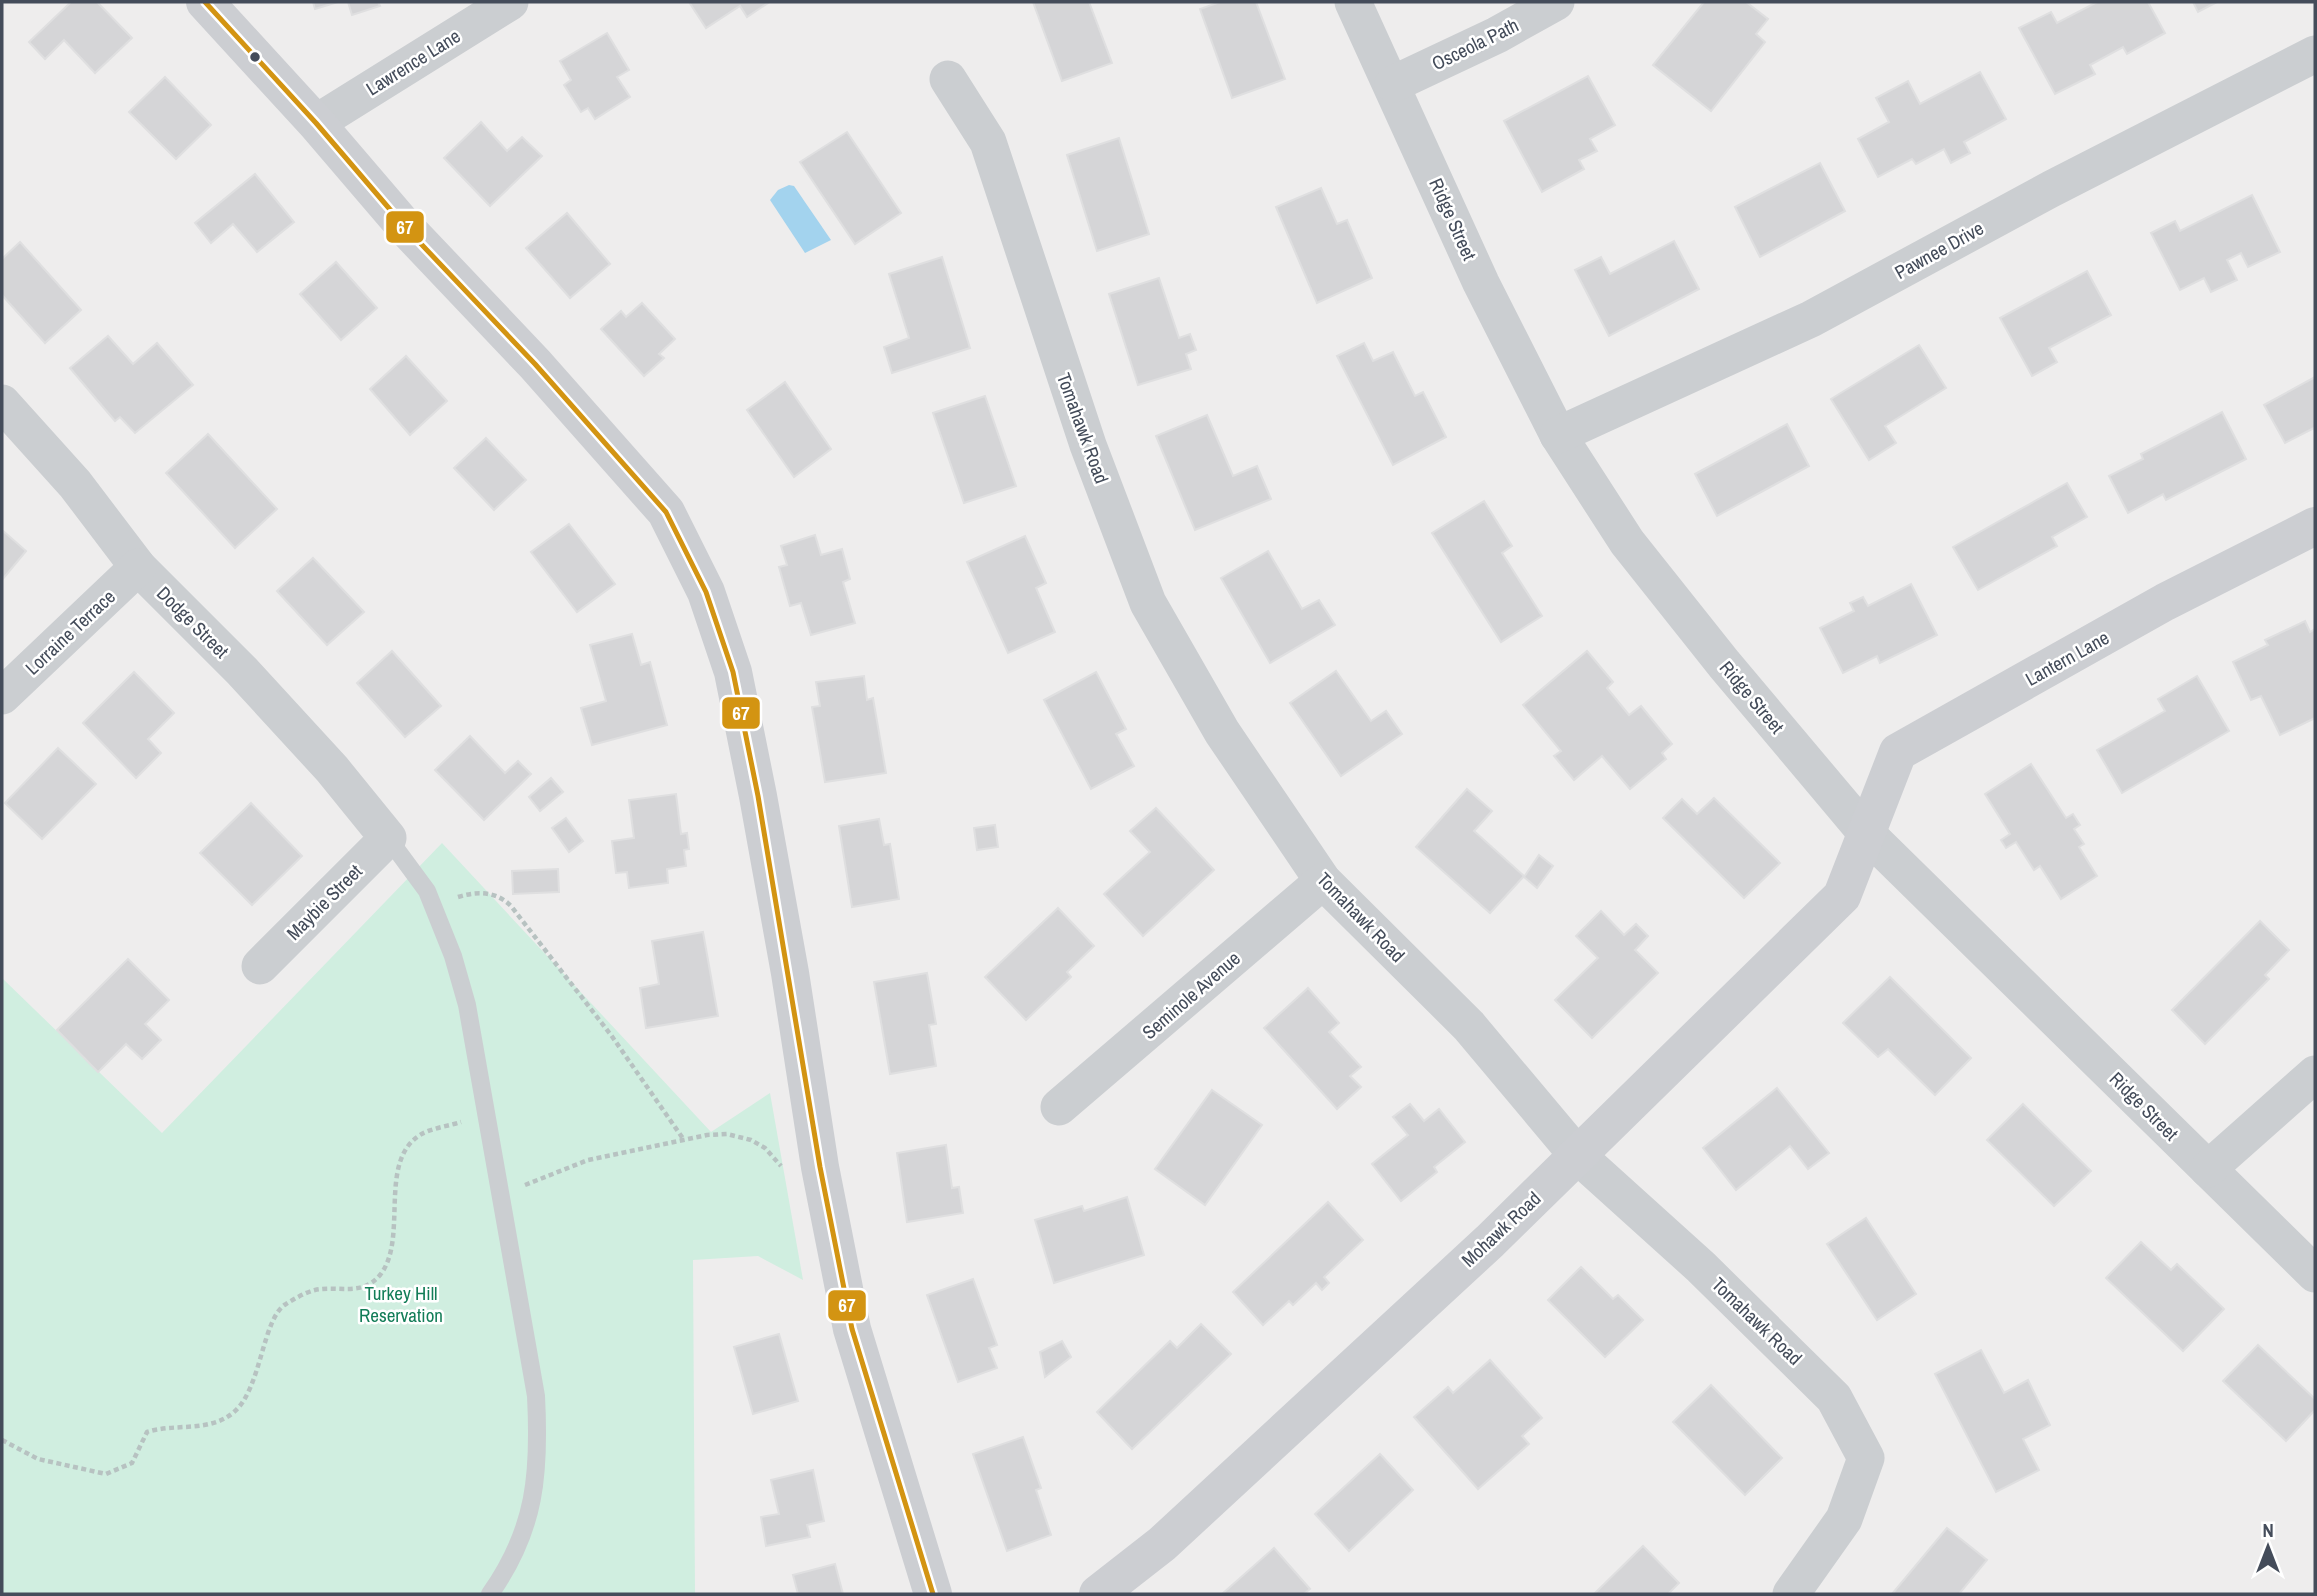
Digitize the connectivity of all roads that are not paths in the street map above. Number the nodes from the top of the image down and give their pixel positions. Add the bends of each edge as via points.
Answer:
1 (205, 2) edge
2 (510, 2) edge
3 (1353, 2) edge
4 (1556, 2) edge
5 (2315, 54) edge
6 (948, 79) dead end
7 (1393, 84) junction
8 (316, 123) junction
9 (2, 403) edge
10 (1558, 435) junction
11 (2315, 526) edge
12 (138, 567) junction
13 (2, 696) edge
14 (1867, 834) junction
15 (388, 838) junction
16 (1323, 881) junction
17 (260, 966) dead end
18 (2315, 1074) edge
19 (1059, 1107) dead end
20 (1578, 1156) junction
21 (2208, 1169) junction
22 (2315, 1274) edge
23 (490, 1594) edge
24 (933, 1594) edge
25 (1098, 1594) edge
26 (1791, 1594) edge

1 - 8 street
2 - 8 street, Lawrence Lane
3 - 7 street, Ridge Street
4 - 7 street, Osceola Path
5 - 10 street, Pawnee Drive via 1811,319
6 - 16 street, Tomahawk Road via 988,142 1084,433 1148,603 1222,732
7 - 10 street, Ridge Street via 1481,283
8 - 24 street via 666,512 706,592 733,672 753,771 852,1329
9 - 12 street, Dodge Street via 75,484
10 - 14 street, Ridge Street via 1627,542
11 - 14 street, Lantern Lane via 2165,602 1898,751
12 - 13 street, Lorraine Terrace
12 - 15 street, Dodge Street via 242,671
14 - 20 street, Mohawk Road via 1842,896
14 - 21 street, Ridge Street
15 - 17 street, Maybie Street
15 - 23 lane via 427,891 467,1005 528,1335 539,1447 536,1493 522,1542
16 - 19 street, Seminole Avenue
16 - 20 street, Tomahawk Road via 1469,1026
18 - 21 street
20 - 25 street, Mohawk Road via 1162,1544
20 - 26 street, Tomahawk Road via 1710,1275 1834,1398 1866,1458 1844,1520
21 - 22 street, Ridge Street

